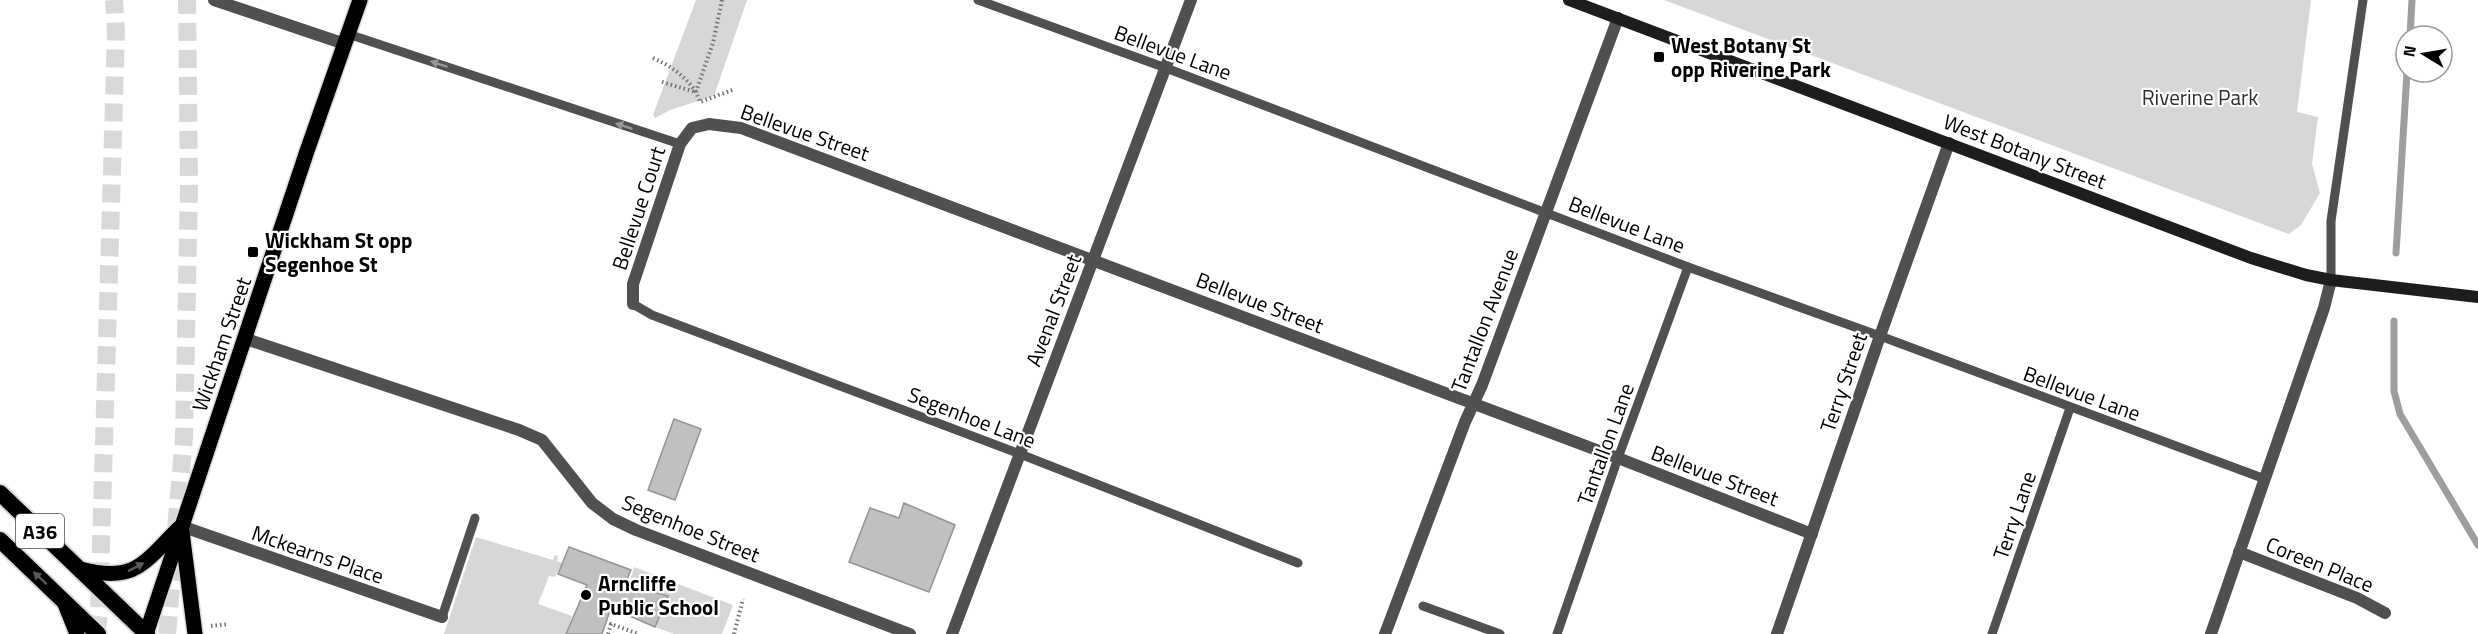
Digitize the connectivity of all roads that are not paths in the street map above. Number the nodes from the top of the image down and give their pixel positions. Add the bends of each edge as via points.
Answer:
1 (214, 0) edge
2 (360, 0) edge
3 (978, 0) edge
4 (1191, 0) edge
5 (1569, 0) edge
6 (2363, 0) edge
7 (1589, 3) edge
8 (1618, 18) junction
9 (347, 39) junction
10 (1166, 68) junction
11 (692, 129) joint
12 (1949, 143) junction
13 (680, 144) junction
14 (1545, 212) junction
15 (1093, 259) junction
16 (1688, 267) junction
17 (2331, 280) junction
18 (2478, 297) edge
19 (633, 304) joint
20 (1880, 336) junction
21 (246, 339) junction
22 (1473, 405) junction
23 (2070, 408) junction
24 (1020, 454) junction
25 (1618, 458) junction
26 (2265, 479) junction
27 (0, 493) edge
28 (475, 518) dead end
29 (181, 526) junction
30 (1812, 534) junction
31 (0, 540) edge
32 (2240, 552) junction
33 (1298, 562) dead end
34 (80, 569) junction
35 (62, 598) junction
36 (1423, 606) dead end
37 (2385, 613) dead end
38 (442, 617) joint
39 (201, 630) edge
40 (77, 634) edge
41 (98, 634) edge
42 (147, 634) edge
43 (909, 634) edge
44 (952, 634) edge
45 (1385, 634) edge
46 (1500, 634) edge
47 (1557, 634) edge
48 (1777, 634) edge
49 (1992, 634) edge
50 (2211, 634) edge

1 - 9 street
2 - 9 main road, Wickham Street
3 - 10 lane, Bellevue Lane
4 - 10 street, Avenal Street
5 - 7 main road, West Botany Street
6 - 17 lane via 2331,221
7 - 8 main road, West Botany Street
8 - 12 main road, West Botany Street
8 - 14 street, Tantallon Avenue
13 -> 9 lane
9 - 21 main road, Wickham Street
10 - 14 lane, Bellevue Lane
10 - 15 street, Avenal Street
11 - 13 street, Bellevue Court
11 - 15 street, Bellevue Street via 725,125 761,134
12 - 17 main road, West Botany Street via 2251,258
12 - 20 street, Terry Street
13 - 19 street, Bellevue Court via 633,284
14 - 16 lane, Bellevue Lane
14 - 22 street, Tantallon Avenue
15 - 22 street, Bellevue Street
15 - 24 street, Avenal Street
16 - 20 lane, Bellevue Lane
16 - 25 lane, Tantallon Lane
17 - 18 main road, West Botany Street
17 - 26 street
19 - 24 lane, Segenhoe Lane via 651,315
20 - 23 lane, Bellevue Lane
20 - 30 street, Terry Street
21 - 29 main road, Wickham Street
21 - 43 street, Segenhoe Street via 542,440 592,503 613,519
22 - 25 street, Bellevue Street
22 - 45 street, Tantallon Avenue
23 - 26 lane, Bellevue Lane
23 - 49 lane, Terry Lane
24 - 33 lane, Segenhoe Lane
24 - 44 street, Avenal Street
25 - 30 street, Bellevue Street
25 - 47 lane, Tantallon Lane
26 - 32 street
27 - 34 highway, A36
28 - 38 lane
34 -> 29 main road via 107,575 132,570 150,558
29 - 38 street, Mckearns Place
29 - 39 main road
29 - 42 main road, Wickham Street
30 - 48 street, Terry Street
35 -> 31 highway, A36
32 - 37 street, Coreen Place
32 - 50 street
34 - 42 highway, A36
35 - 40 main road
35 - 41 highway, A36
36 - 46 lane

